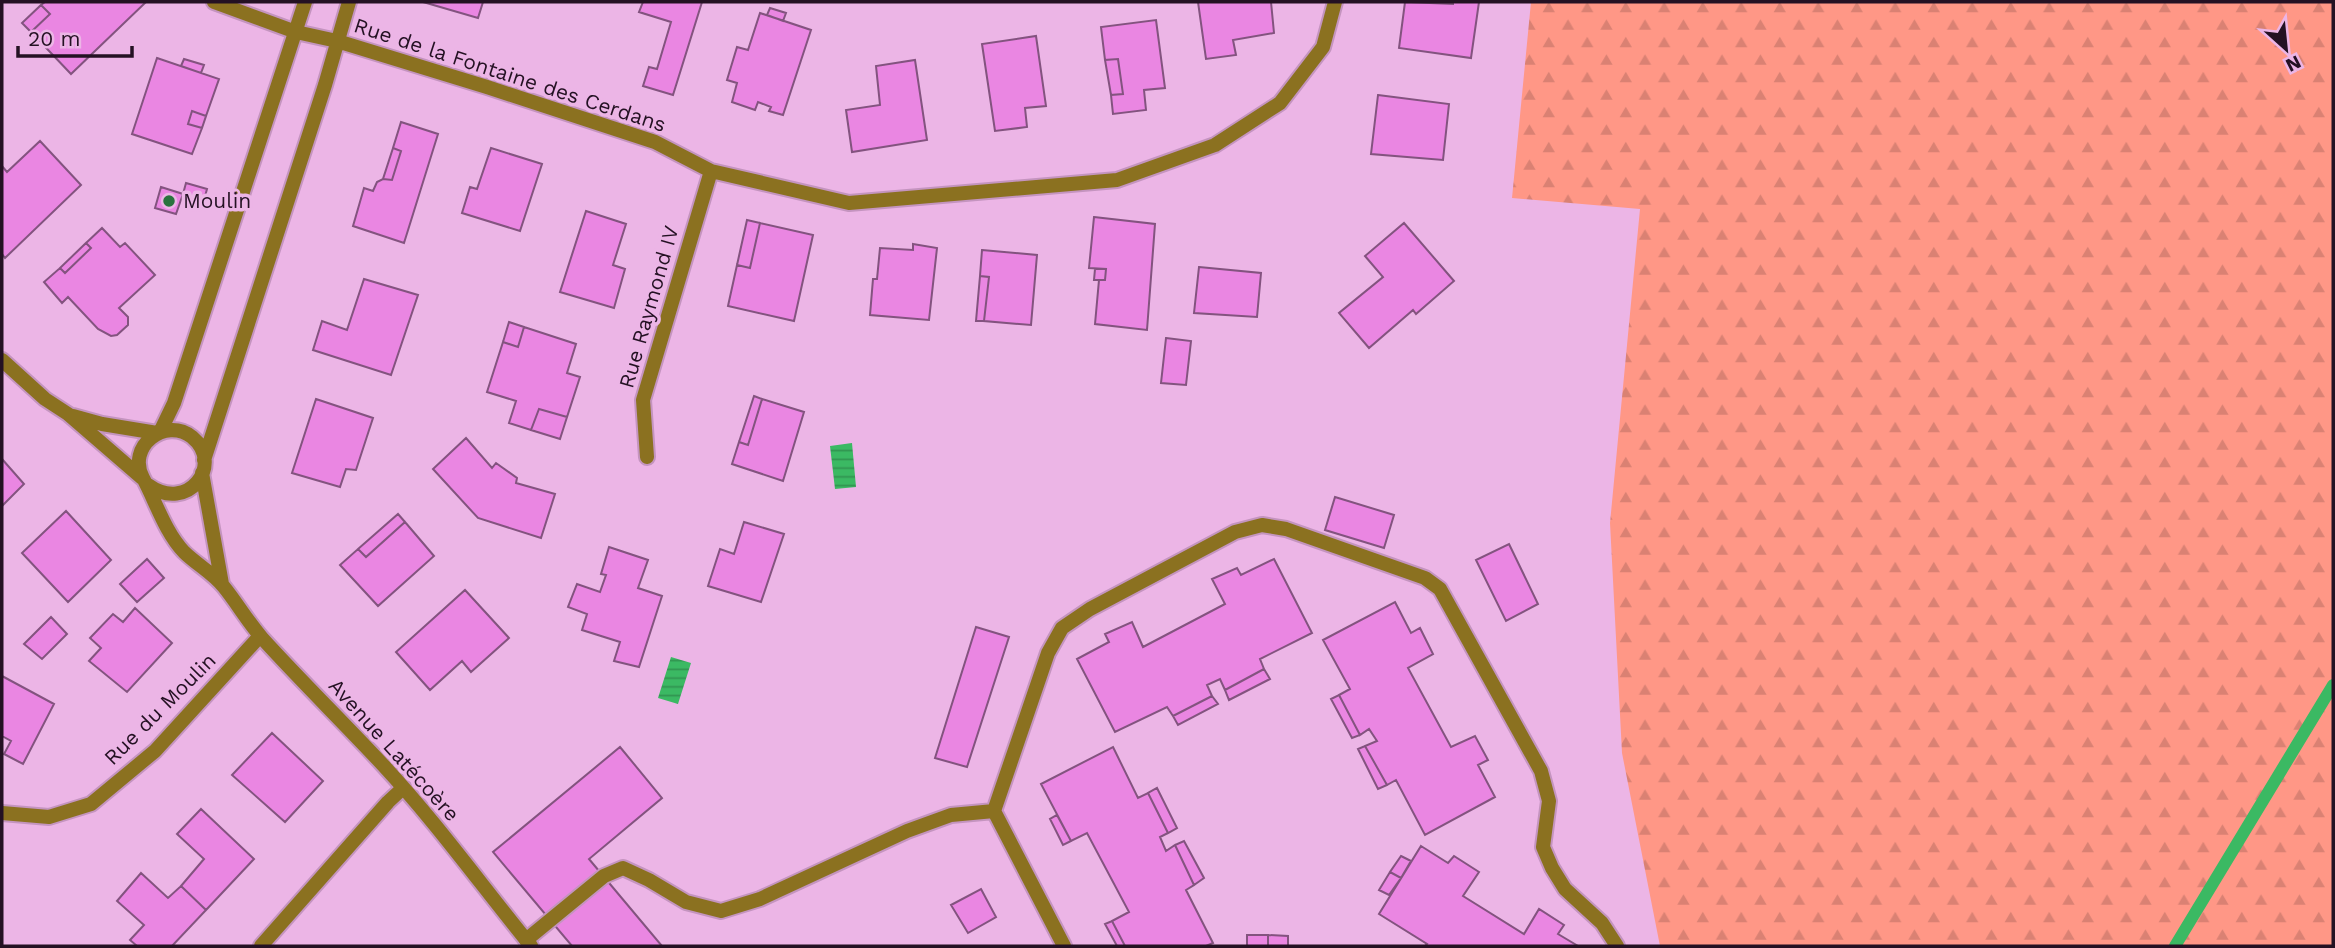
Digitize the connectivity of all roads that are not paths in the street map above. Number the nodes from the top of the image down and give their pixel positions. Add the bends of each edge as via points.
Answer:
1 (214, 2) edge
2 (305, 2) edge
3 (349, 2) edge
4 (1335, 2) edge
5 (296, 32) junction
6 (337, 41) junction
7 (710, 171) junction
8 (2, 360) edge
9 (68, 414) junction
10 (159, 432) junction
11 (647, 457) dead end
12 (203, 467) junction
13 (146, 482) junction
14 (222, 584) junction
15 (260, 636) junction
16 (403, 788) junction
17 (994, 811) junction
18 (2, 813) edge
19 (528, 943) edge
20 (261, 946) edge
21 (1064, 946) edge
22 (1617, 946) edge

1 - 5 street, Rue de la Fontaine des Cerdans
2 - 5 street
3 - 6 street
4 - 7 street, Rue de la Fontaine des Cerdans via 1323,47 1280,103 1215,145 1117,180 849,203
5 - 6 street, Rue de la Fontaine des Cerdans
5 - 10 street via 174,403
6 - 7 street, Rue de la Fontaine des Cerdans via 655,142
6 - 12 street
7 - 11 street, Rue Raymond IV via 643,400
8 - 9 street, Avenue Latécoère
9 - 10 street, Avenue Latécoère
9 - 13 street, Avenue Latécoère
10 - 12 street, Avenue Latécoère via 170,429 190,435 197,442
10 - 13 street, Avenue Latécoère via 142,448 139,469
12 - 13 street, Avenue Latécoère via 197,483 178,494 157,492
12 - 14 street, Avenue Latécoère
13 - 14 street, Avenue Latécoère via 183,550
14 - 15 street, Avenue Latécoère
15 - 16 street, Avenue Latécoère
15 - 18 street, Rue du Moulin via 155,751 91,804 49,817
16 - 19 street, Avenue Latécoère
16 - 20 street
17 - 19 street via 951,816 907,831 760,899 721,911 686,902 623,869 604,876
17 - 21 street
17 - 22 street via 1048,653 1062,628 1235,532 1262,526 1286,528 1425,578 1440,589 1541,771 1549,801 1543,848 1552,868

